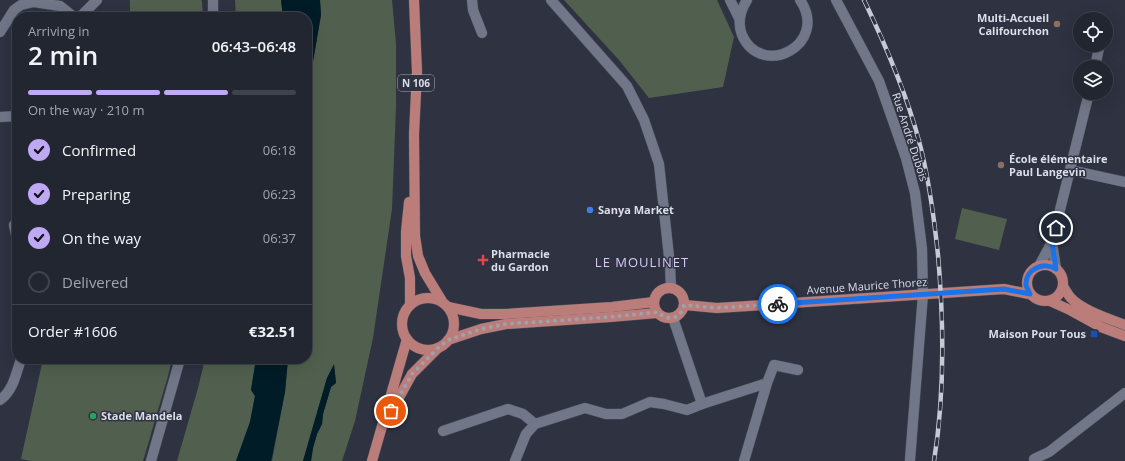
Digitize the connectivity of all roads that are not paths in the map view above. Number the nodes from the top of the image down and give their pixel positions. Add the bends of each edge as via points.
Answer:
1 (97, 0) edge
2 (213, 0) edge
3 (414, 0) edge
4 (472, 0) edge
5 (550, 0) edge
6 (730, 0) edge
7 (747, 0) edge
8 (800, 0) edge
9 (836, 0) edge
10 (13, 12) edge
11 (68, 12) edge
12 (85, 12) edge
13 (213, 12) edge
14 (12, 13) edge
15 (739, 18) junction
16 (0, 32) edge
17 (482, 33) dead end
18 (1087, 100) edge
19 (12, 116) edge
20 (0, 117) edge
21 (414, 167) junction
22 (1070, 170) junction
23 (1125, 182) edge
24 (1052, 242) junction
25 (1039, 266) junction
26 (1056, 269) junction
27 (1027, 279) junction
28 (1063, 286) junction
29 (671, 288) junction
30 (1004, 289) junction
31 (923, 294) junction
32 (1030, 294) junction
33 (1050, 301) junction
34 (654, 302) junction
35 (410, 304) junction
36 (445, 304) junction
37 (684, 305) junction
38 (658, 312) junction
39 (673, 318) junction
40 (1125, 325) edge
41 (1125, 336) edge
42 (407, 340) junction
43 (448, 340) junction
44 (438, 348) junction
45 (19, 364) edge
46 (179, 364) edge
47 (798, 370) dead end
48 (767, 383) junction
49 (1125, 393) edge
50 (0, 400) edge
51 (702, 404) junction
52 (384, 424) junction
53 (535, 424) junction
54 (443, 431) dead end
55 (1034, 459) dead end
56 (910, 460) dead end
57 (151, 461) edge
58 (372, 461) edge
59 (515, 461) edge
60 (744, 461) edge

1 - 12 street
2 - 13 street
3 - 21 main road, N 106 via 417,72
4 - 17 street
5 - 29 street via 628,86 644,120 660,164
6 - 15 street
7 - 15 street
8 - 15 street via 807,18 807,29 803,40 785,54 774,56 752,49 744,40
9 - 31 street, Rue André Dubois via 879,81 906,158 915,192 922,249
10 - 11 street via 22,4 34,2 60,6
14 - 16 street
18 - 22 street
19 - 20 street
21 - 35 main road, N 106 via 406,232
21 - 36 main road, N 106 via 415,236 418,256 425,273
22 - 23 street
22 - 24 street
24 - 25 street
24 - 26 street
25 - 26 main road via 1047,265
25 - 27 main road
26 - 28 main road via 1063,279
27 - 30 main road, Avenue Maurice Thorez
27 - 32 main road via 1026,285
28 - 33 main road via 1059,296
28 - 40 main road via 1075,302 1104,318
29 - 34 main road via 658,293
29 - 37 main road via 680,292
30 - 31 main road, Avenue Maurice Thorez
30 - 32 main road, Avenue Maurice Thorez
31 - 37 main road, Avenue Maurice Thorez via 716,308
31 - 56 street, Rue André Dubois
32 - 33 main road via 1041,302
33 - 41 main road
34 - 36 main road via 504,314 480,314
34 - 38 main road
35 - 36 main road via 425,298 434,298
35 - 42 main road via 404,312 402,321
36 - 43 main road via 453,315 454,324
37 - 39 main road via 681,313
38 - 39 main road via 664,318
38 - 43 main road via 506,324
39 - 51 street
42 - 44 main road via 421,349
42 - 52 main road
43 - 44 main road
44 - 52 main road via 412,374
45 - 50 street via 13,384
46 - 57 street
47 - 48 street via 774,365
48 - 51 street
48 - 60 street
49 - 55 street via 1049,452
51 - 53 street via 687,410 650,402 622,414 606,414 585,408
52 - 58 main road
53 - 54 street via 523,414 508,409
53 - 59 street via 526,434

